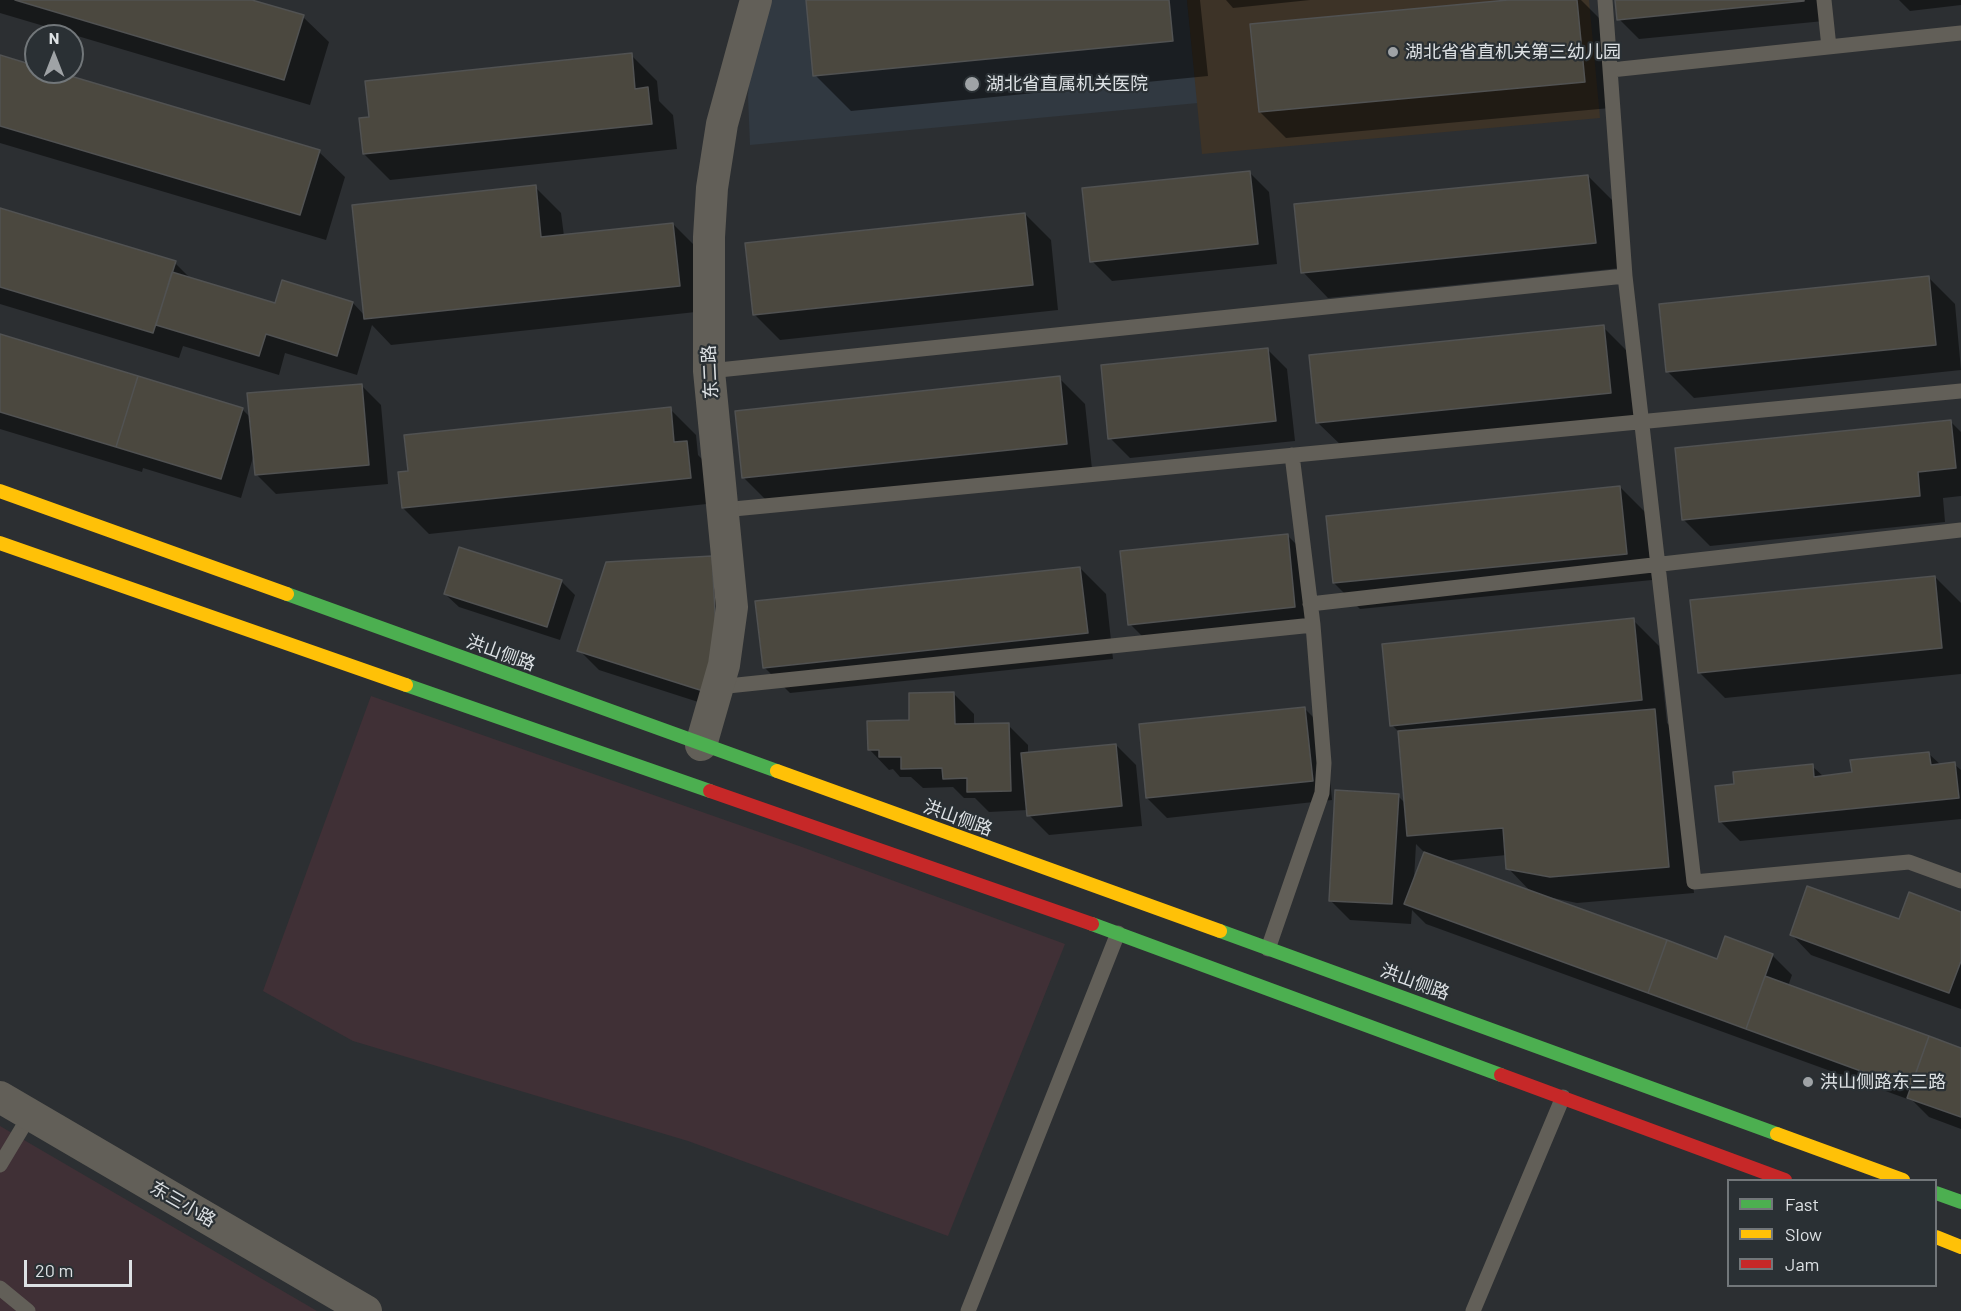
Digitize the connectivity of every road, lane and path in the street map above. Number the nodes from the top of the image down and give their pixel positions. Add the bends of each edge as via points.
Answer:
1 (756, 0) edge
2 (1605, 0) edge
3 (1824, 0) edge
4 (1961, 33) edge
5 (1829, 47) junction
6 (1611, 70) junction
7 (1625, 276) junction
8 (709, 371) junction
9 (1961, 391) edge
10 (1641, 422) junction
11 (1292, 455) junction
12 (0, 491) edge
13 (723, 510) junction
14 (1961, 530) edge
15 (0, 543) edge
16 (1657, 565) junction
17 (1310, 604) junction
18 (1313, 626) junction
19 (718, 687) junction
20 (701, 745) junction
21 (1961, 881) edge
22 (1118, 933) junction
23 (1268, 949) junction
24 (0, 1097) edge
25 (1563, 1097) junction
26 (30, 1115) junction
27 (0, 1165) edge
28 (1782, 1179) edge
29 (1900, 1179) edge
30 (1937, 1193) edge
31 (1961, 1202) edge
32 (1937, 1238) edge
33 (1961, 1247) edge
34 (0, 1288) edge
35 (28, 1311) edge
36 (366, 1311) edge
37 (968, 1311) edge
38 (1473, 1311) edge

1 - 8 street, 东二路 via 722,124 712,188
2 - 6 lane
3 - 5 lane
4 - 5 lane
5 - 6 lane
6 - 7 lane
7 - 8 lane
7 - 10 lane
8 - 13 street, 东二路
9 - 10 lane
10 - 11 lane
10 - 16 lane
11 - 13 lane
11 - 17 lane
12 - 20 main road, 洪山侧路
13 - 19 street, 东二路 via 732,607
14 - 16 lane
15 - 22 main road
16 - 17 lane
16 - 21 lane via 1694,882 1909,862
17 - 18 lane
18 - 19 lane
18 - 23 lane via 1323,733 1322,794
19 - 20 street, 东二路
20 - 23 main road, 洪山侧路
22 - 25 main road
22 - 37 lane
23 - 29 main road, 洪山侧路
24 - 26 street, 东三小路
25 - 28 main road
25 - 38 lane
26 - 27 lane
26 - 36 street, 东三小路
30 - 31 main road
32 - 33 main road
34 - 35 lane

